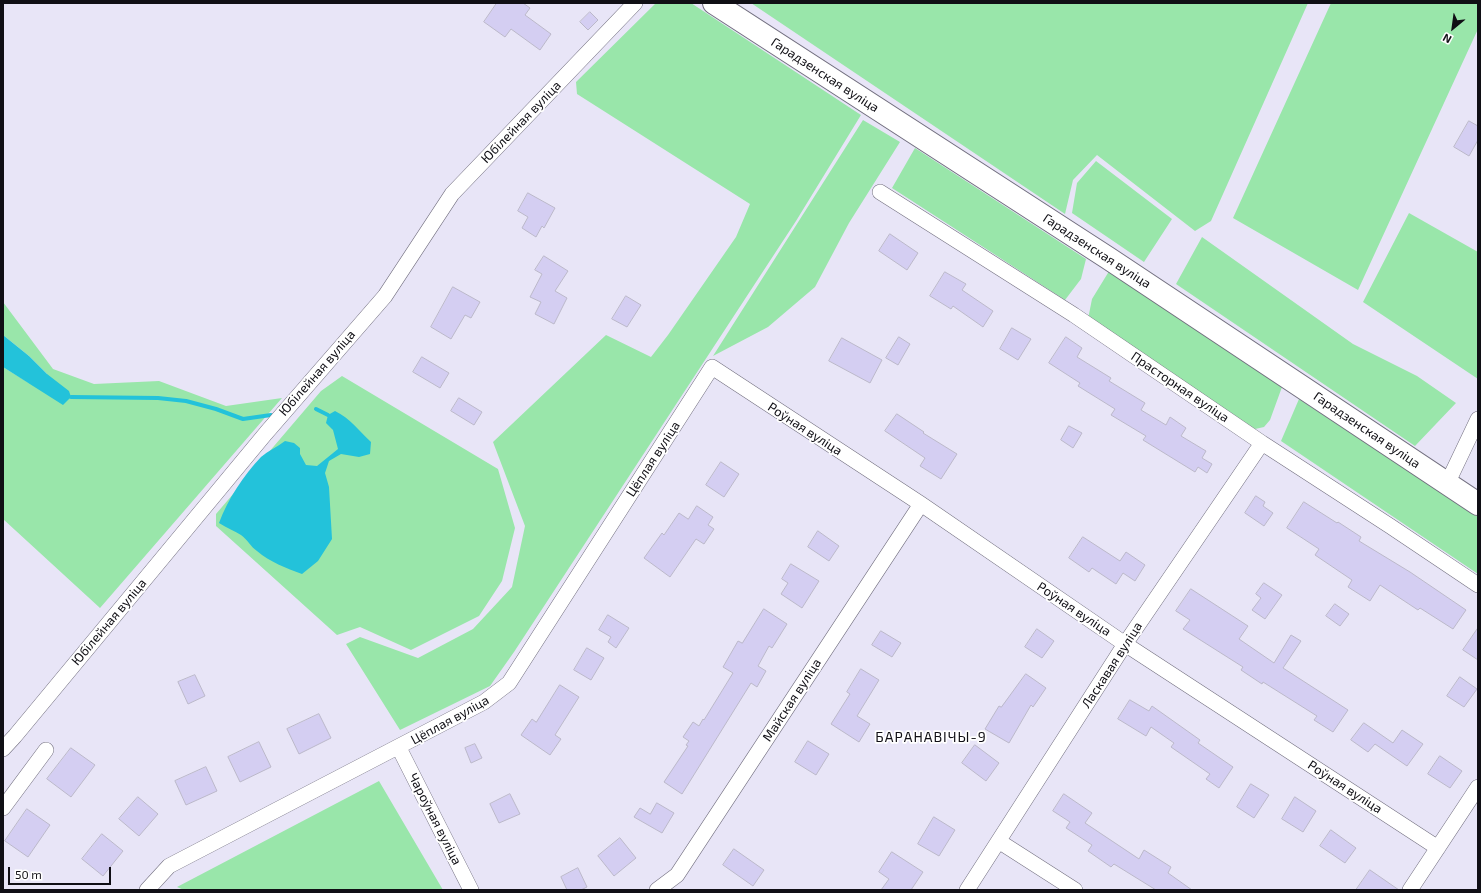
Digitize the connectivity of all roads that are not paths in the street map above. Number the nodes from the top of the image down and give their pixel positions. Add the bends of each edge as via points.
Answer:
1 (635, 3) edge
2 (714, 3) edge
3 (880, 192) dead end
4 (712, 368) joint
5 (1478, 419) edge
6 (1262, 443) junction
7 (1447, 484) junction
8 (921, 504) junction
9 (1478, 504) edge
10 (1478, 585) edge
11 (1125, 644) junction
12 (399, 748) junction
13 (3, 749) edge
14 (46, 750) dead end
15 (1478, 787) edge
16 (3, 808) edge
17 (1000, 842) junction
18 (1438, 848) junction
19 (148, 890) edge
20 (471, 890) edge
21 (657, 890) edge
22 (967, 890) edge
23 (1076, 890) edge
24 (1410, 890) edge

1 - 13 street, Юбілейная вуліца via 452,194 385,296 266,433
2 - 7 main road, Гарадзенская вуліца via 1108,258
3 - 6 street, Прасторная вуліца via 1074,315
4 - 8 street, Роўная вуліца
4 - 12 street, Цёплая вуліца via 509,683 484,702
5 - 7 street
6 - 10 street, Прасторная вуліца
6 - 11 street, Ласкавая вуліца
7 - 9 main road, Гарадзенская вуліца
8 - 11 street, Роўная вуліца
8 - 21 street, Майская вуліца via 677,875
11 - 17 street, Ласкавая вуліца
11 - 18 street, Роўная вуліца
12 - 19 street, Цёплая вуліца via 169,866
12 - 20 street, Чароўная вуліца
14 - 16 street
15 - 18 street
17 - 22 street, Ласкавая вуліца
17 - 23 street
18 - 24 street

